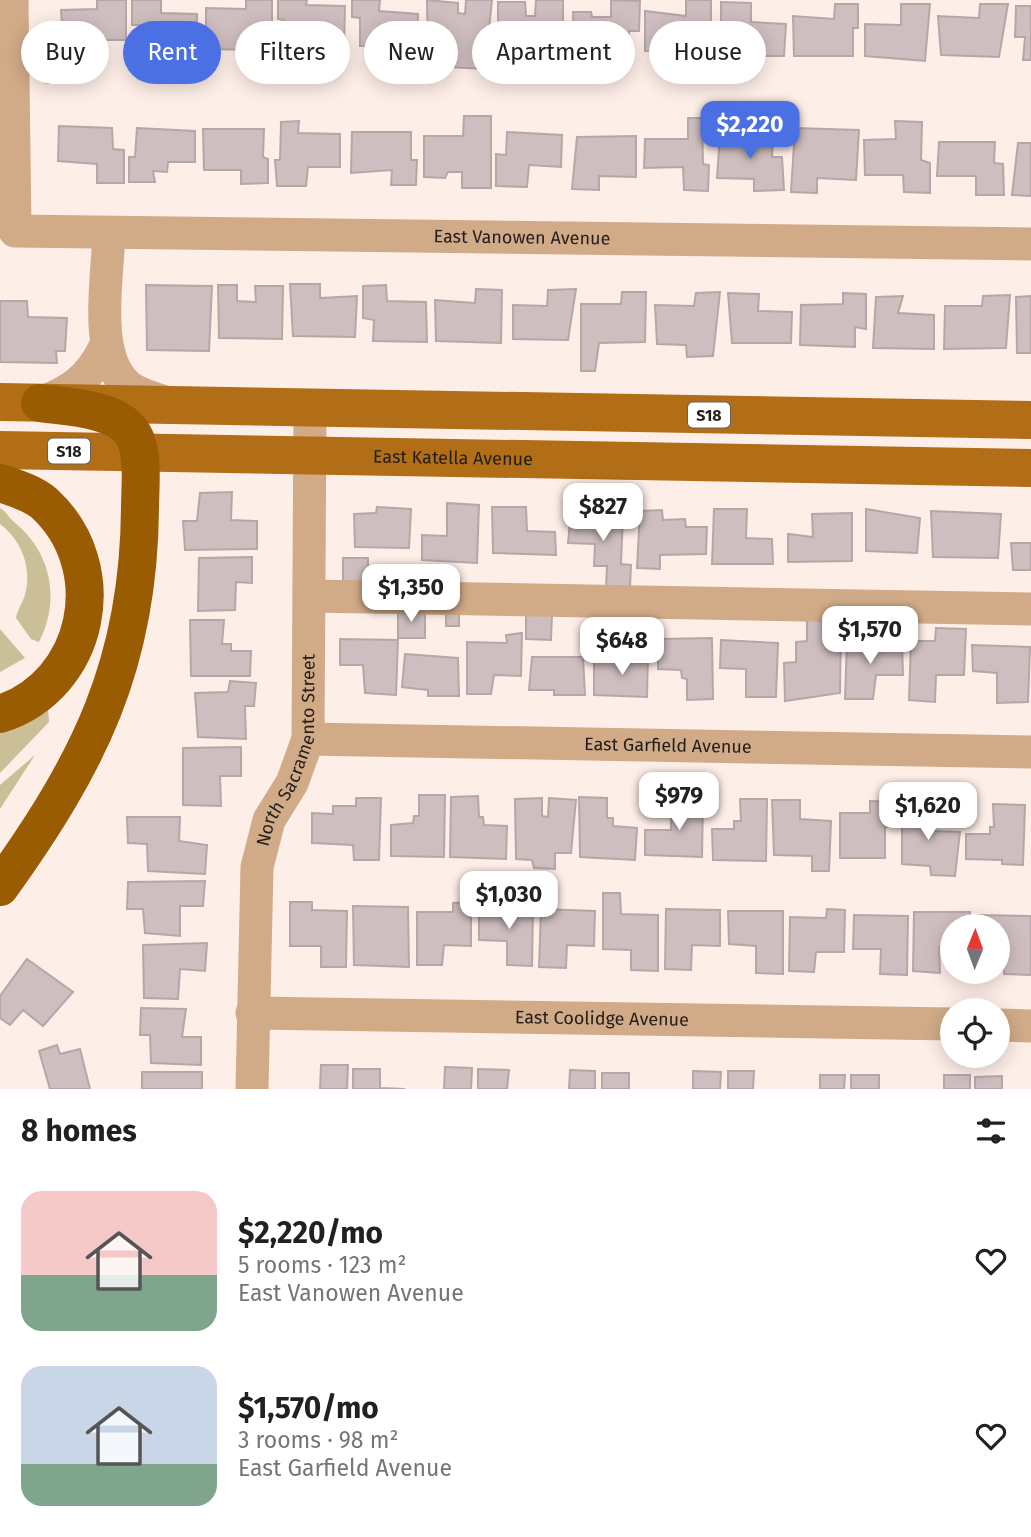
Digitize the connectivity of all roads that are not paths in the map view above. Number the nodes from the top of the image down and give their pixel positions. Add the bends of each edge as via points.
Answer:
1 (12, 0) edge
2 (109, 233) junction
3 (1031, 244) edge
4 (105, 347) junction
5 (0, 402) edge
6 (40, 403) junction
7 (178, 406) junction
8 (310, 409) junction
9 (1031, 420) edge
10 (0, 450) edge
11 (138, 451) junction
12 (309, 454) junction
13 (1031, 468) edge
14 (0, 483) edge
15 (310, 596) junction
16 (1031, 609) edge
17 (0, 714) edge
18 (307, 739) junction
19 (1031, 752) edge
20 (0, 887) edge
21 (252, 1013) junction
22 (940, 1024) edge
23 (1010, 1025) edge
24 (1031, 1026) edge
25 (252, 1089) edge

1 - 2 street, East Vanowen Avenue via 15,230
2 - 3 street, East Vanowen Avenue
2 - 4 street
4 - 6 street via 84,381
4 - 7 street via 117,374 131,388
5 - 6 main road, S18
6 - 7 main road, S18
6 - 11 highway via 120,421 131,430
7 - 8 main road, S18
8 - 9 main road, S18
8 - 12 street, North Sacramento Street
10 - 11 main road, East Katella Avenue / S18
11 - 12 main road, East Katella Avenue / S18
11 - 20 highway via 139,565 118,672 82,760
12 - 13 main road, East Katella Avenue / S18
12 - 15 street, North Sacramento Street
14 - 17 highway via 43,503 64,527 82,568 86,599 83,621 65,663 39,694
15 - 16 street
15 - 18 street, North Sacramento Street
18 - 19 street, East Garfield Avenue
18 - 21 street, North Sacramento Street via 292,783 269,820 257,867
21 - 22 street, East Coolidge Avenue
21 - 25 street, North Sacramento Street
23 - 24 street

